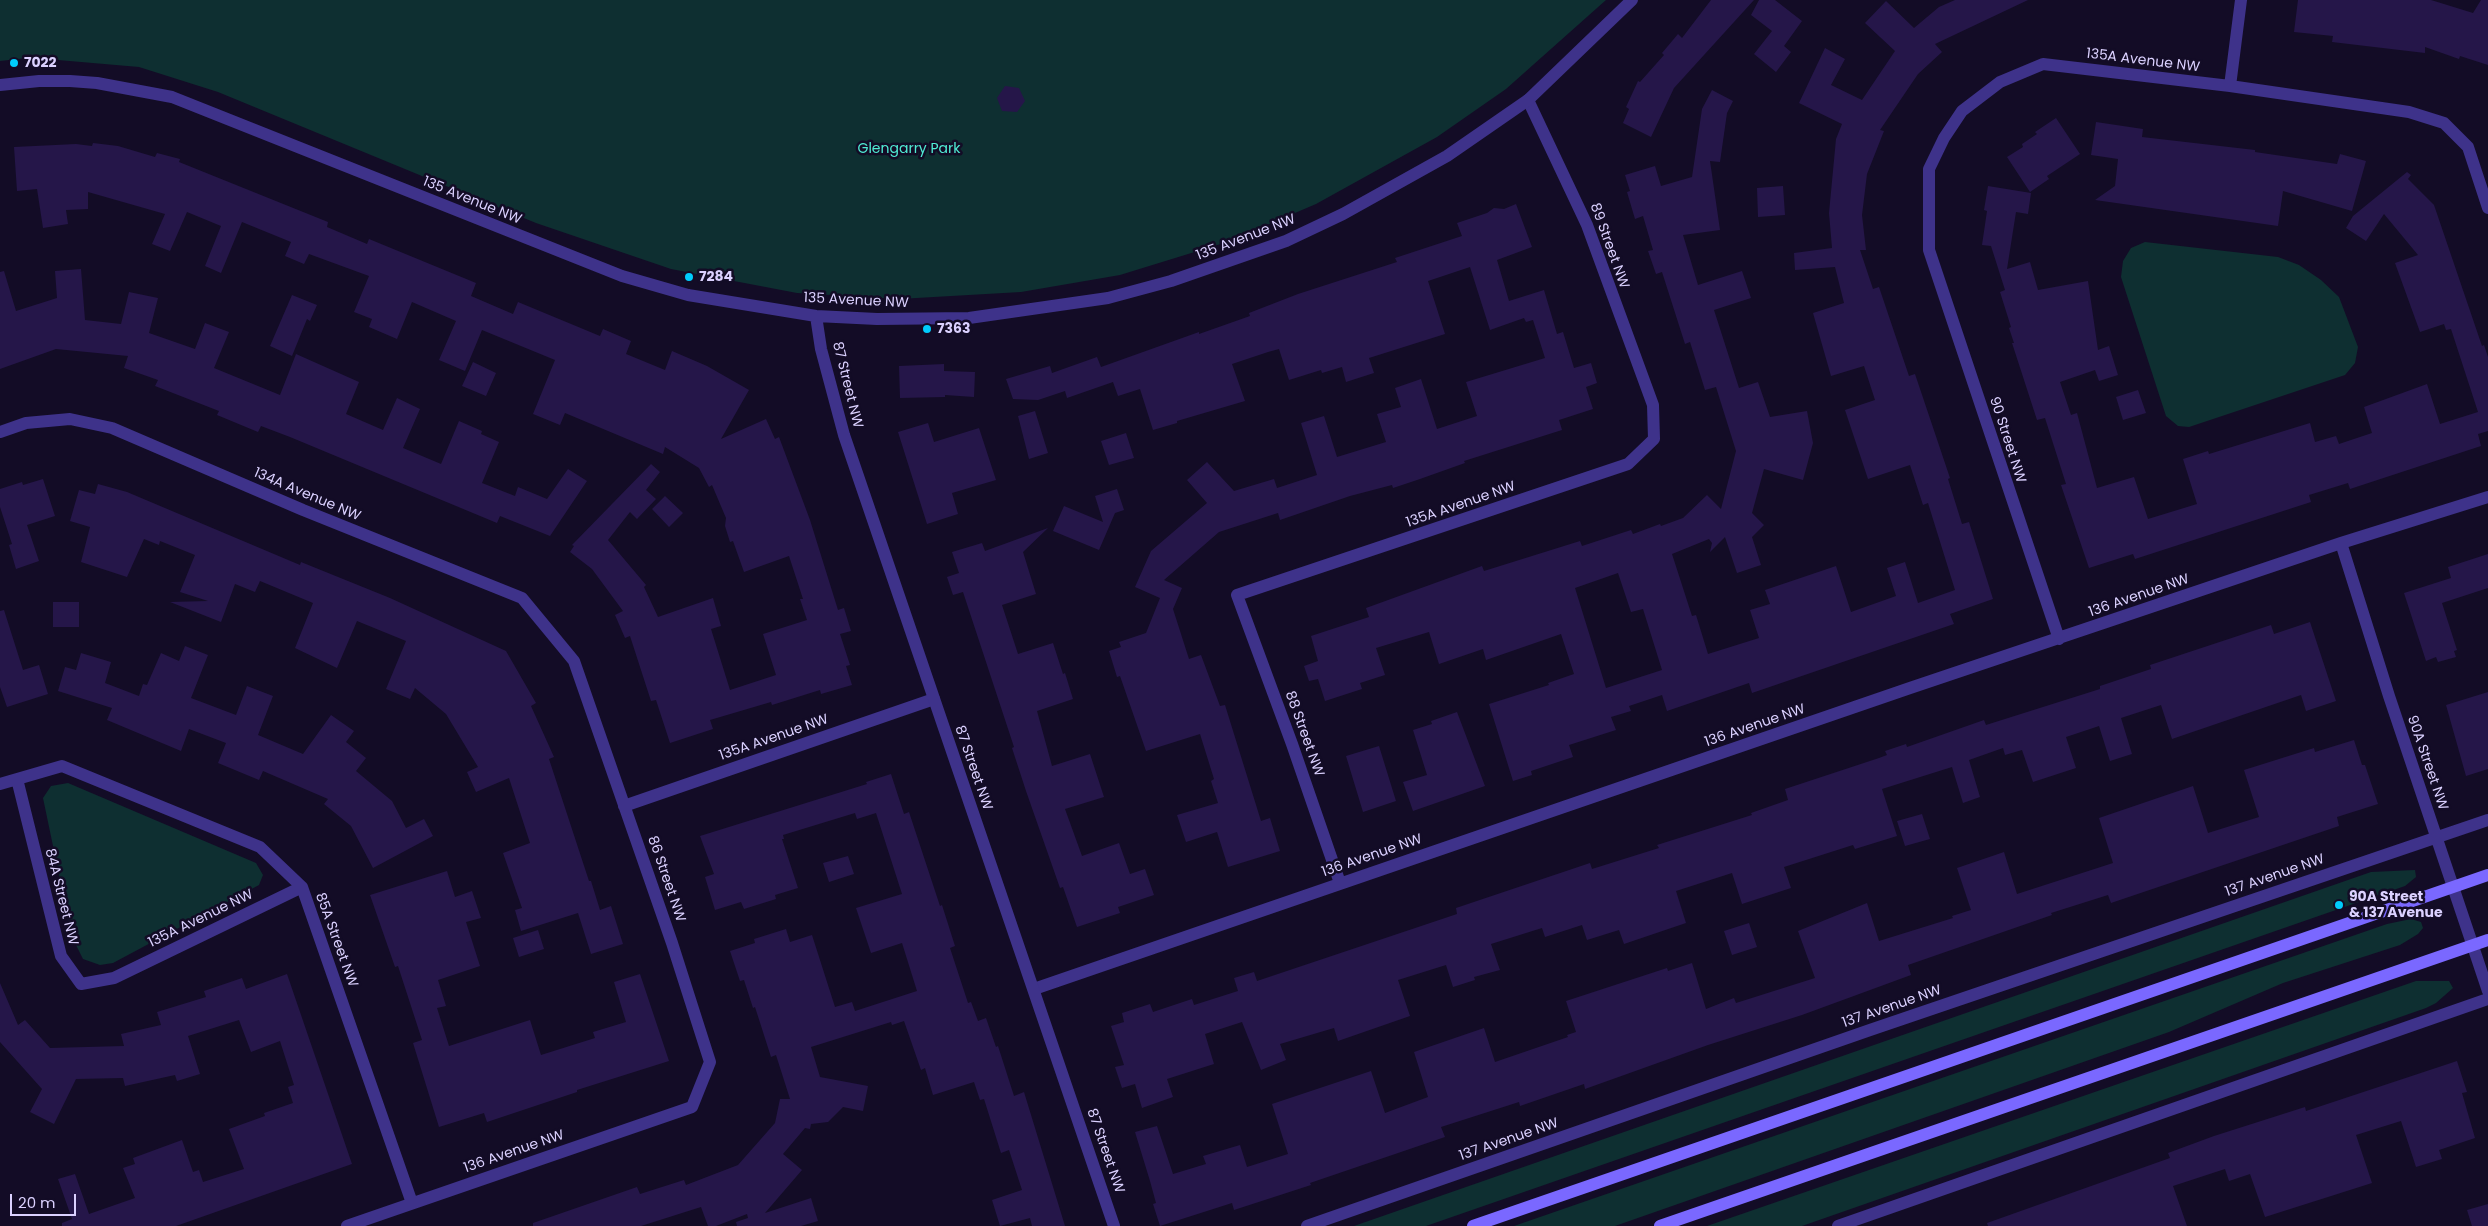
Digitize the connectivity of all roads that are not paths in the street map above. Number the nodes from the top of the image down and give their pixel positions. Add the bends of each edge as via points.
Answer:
1 (1632, 0) edge
2 (2241, 0) edge
3 (0, 85) edge
4 (2230, 86) junction
5 (1528, 100) junction
6 (2488, 208) edge
7 (1928, 250) joint
8 (816, 316) junction
9 (1653, 405) joint
10 (0, 432) edge
11 (2488, 497) edge
12 (2341, 543) junction
13 (1237, 595) joint
14 (2059, 639) junction
15 (574, 660) joint
16 (934, 699) junction
17 (16, 779) junction
18 (0, 784) edge
19 (624, 806) junction
20 (2488, 820) edge
21 (2436, 837) junction
22 (2488, 875) edge
23 (1340, 883) junction
24 (2453, 886) junction
25 (302, 887) junction
26 (2488, 940) edge
27 (2472, 945) junction
28 (114, 978) joint
29 (1034, 989) junction
30 (2488, 991) edge
31 (2488, 999) edge
32 (692, 1107) joint
33 (412, 1203) junction
34 (347, 1226) edge
35 (1114, 1226) edge
36 (1307, 1226) edge
37 (1473, 1226) edge
38 (1660, 1226) edge
39 (1838, 1226) edge

1 - 5 street, 135 Avenue NW
2 - 4 street
3 - 8 street, 135 Avenue NW via 70,81 172,96 622,276 688,295
4 - 6 street, 135A Avenue NW via 2409,112 2444,123 2468,147
4 - 7 street, 135A Avenue NW via 2043,64 2000,82 1962,111 1929,169
5 - 8 street, 135 Avenue NW via 1447,156 1343,214 1286,241 1171,281 1108,298 969,318
5 - 9 street, 89 Street NW via 1587,225
7 - 14 street, 90 Street NW
8 - 16 street, 87 Street NW via 821,349 844,435
9 - 13 street, 135A Avenue NW via 1654,439 1628,464
10 - 15 street, 134A Avenue NW via 26,423 70,419 112,428 303,510 522,598
11 - 12 street, 136 Avenue NW
12 - 14 street, 136 Avenue NW
12 - 21 street, 90A Street NW
13 - 23 street, 88 Street NW
14 - 23 street, 136 Avenue NW
15 - 19 street, 86 Street NW
16 - 19 street, 135A Avenue NW
16 - 29 street, 87 Street NW
17 - 18 street
17 - 25 street, 85A Street NW via 62,766 260,847
17 - 28 street, 84A Street NW via 60,956 81,984
19 - 32 street, 86 Street NW via 710,1062
20 - 21 street, 137 Avenue NW
21 - 24 street, 90A Street NW
21 - 36 street, 137 Avenue NW
22 - 24 main road
23 - 29 street, 136 Avenue NW
24 - 27 street, 90A Street NW
24 - 37 main road
25 - 28 street, 135A Avenue NW
25 - 33 street, 85A Street NW
26 - 27 main road
27 - 30 street, 90A Street NW
27 - 38 main road
29 - 35 street, 87 Street NW
31 - 39 street
32 - 33 street, 136 Avenue NW
33 - 34 street, 136 Avenue NW

